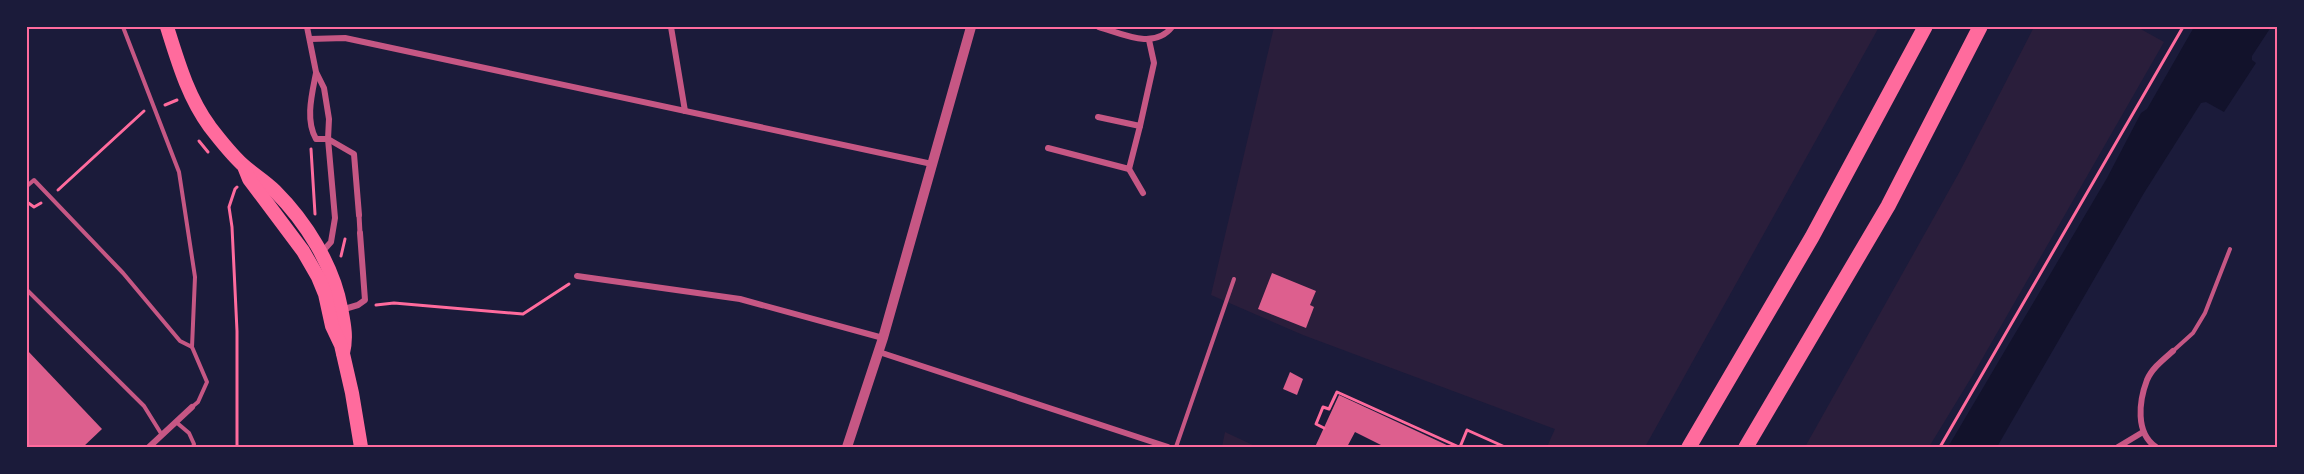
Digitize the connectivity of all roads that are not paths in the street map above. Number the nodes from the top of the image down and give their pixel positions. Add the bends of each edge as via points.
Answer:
1 (123, 27) edge
2 (167, 27) edge
3 (307, 27) edge
4 (671, 27) edge
5 (971, 27) edge
6 (1099, 27) edge
7 (1172, 27) edge
8 (1925, 27) edge
9 (1980, 27) edge
10 (310, 39) junction
11 (1149, 40) junction
12 (316, 72) junction
13 (685, 111) junction
14 (1098, 117) dead end
15 (1140, 126) junction
16 (328, 139) junction
17 (1048, 147) dead end
18 (932, 164) junction
19 (244, 165) junction
20 (1128, 169) junction
21 (27, 186) edge
22 (1143, 193) dead end
23 (359, 215) joint
24 (360, 233) joint
25 (2230, 249) dead end
26 (321, 253) junction
27 (577, 276) road end
28 (1234, 279) dead end
29 (27, 290) edge
30 (340, 311) junction
31 (883, 338) junction
32 (192, 347) junction
33 (2173, 351) joint
34 (879, 352) junction
35 (192, 407) joint
36 (176, 422) junction
37 (2143, 432) junction
38 (162, 435) junction
39 (149, 447) edge
40 (193, 447) edge
41 (361, 447) edge
42 (847, 447) edge
43 (1168, 447) edge
44 (1176, 447) edge
45 (1689, 447) edge
46 (1746, 447) edge
47 (2118, 447) edge
48 (2156, 447) edge

1 - 32 lane via 179,172 195,277
2 - 19 main road via 192,97 210,127
3 - 10 street
4 - 13 street
5 - 18 street
6 - 11 street
7 - 11 street via 1161,38
8 - 45 highway via 1812,237
9 - 46 highway via 1888,206
10 - 12 street
10 - 13 street via 345,38
11 - 15 street via 1154,63
12 - 16 street via 324,88
12 - 16 street via 310,116 312,132 316,139
13 - 18 street
14 - 15 street
15 - 20 street
16 - 23 street via 354,154
16 - 26 street via 335,218 331,242
17 - 20 street
18 - 31 street
19 - 26 main road via 287,204
19 - 30 main road via 249,179 312,264 322,288
20 - 22 street
21 - 32 lane via 34,180 123,273 180,341
23 - 24 street
24 - 30 street via 365,300
25 - 33 lane via 2205,314 2193,333
26 - 30 main road via 339,294
27 - 31 street via 740,300
28 - 44 lane
29 - 38 lane via 144,406
30 - 41 main road via 343,353
31 - 34 street
32 - 35 lane via 207,382
33 - 37 street via 2147,379 2140,416
34 - 42 street
34 - 43 street
35 - 36 street
36 - 38 street
36 - 40 lane via 189,433
37 - 47 street
37 - 48 street
38 - 39 street

